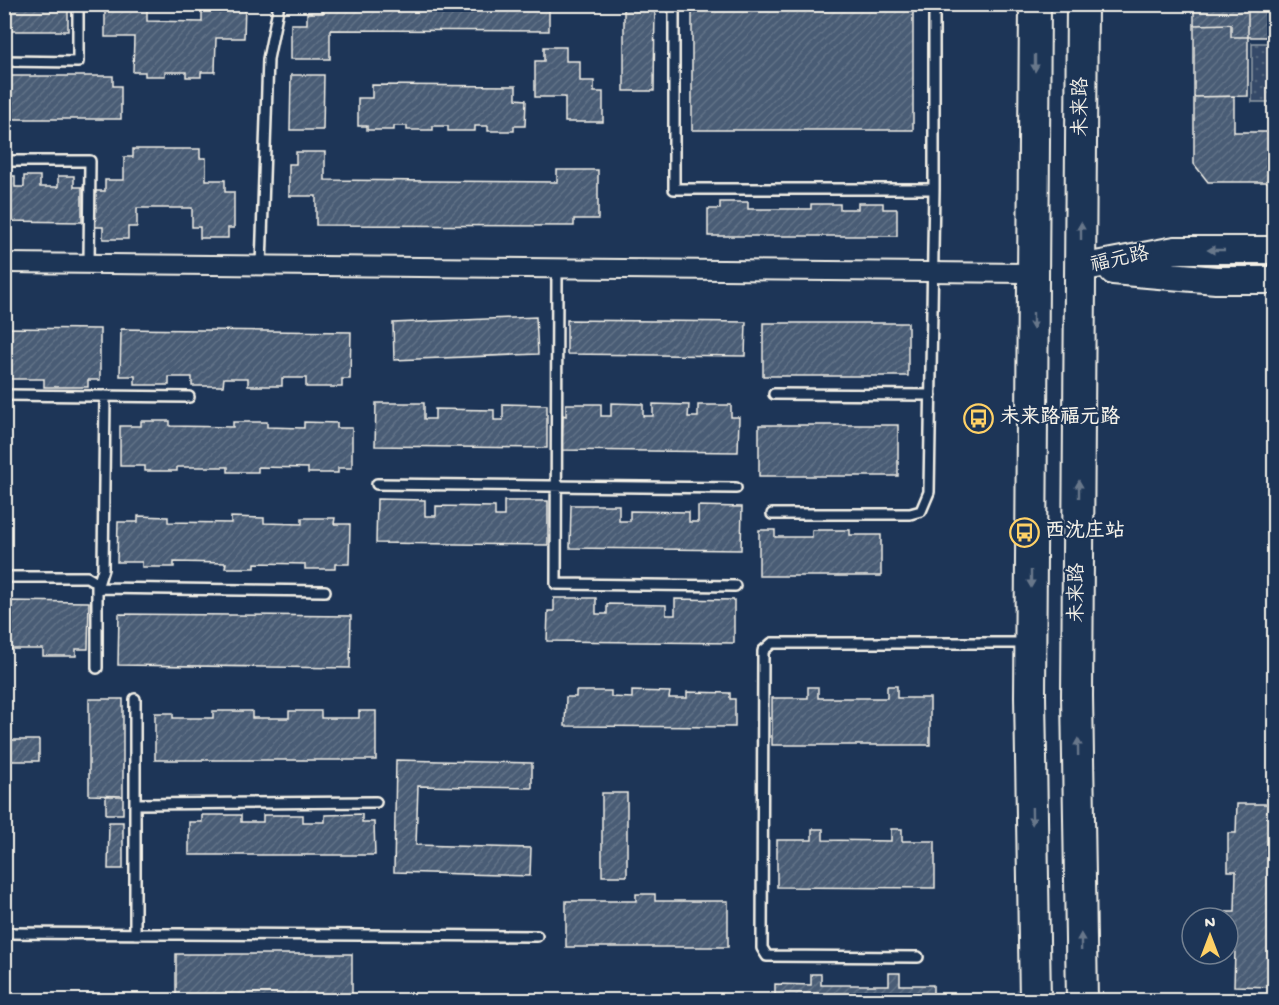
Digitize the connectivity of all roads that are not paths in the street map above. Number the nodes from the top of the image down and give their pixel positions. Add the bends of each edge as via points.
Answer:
1 (78, 4) edge
2 (279, 4) edge
3 (674, 4) edge
4 (934, 4) edge
5 (1035, 4) edge
6 (1082, 4) edge
7 (4, 61) edge
8 (4, 161) edge
9 (934, 189) junction
10 (1275, 250) edge
11 (4, 263) edge
12 (90, 264) junction
13 (261, 266) junction
14 (557, 268) junction
15 (1080, 268) junction
16 (934, 272) junction
17 (1034, 273) junction
18 (1275, 280) edge
19 (774, 394) dead end
20 (4, 395) edge
21 (931, 395) junction
22 (105, 396) junction
23 (189, 397) dead end
24 (377, 484) dead end
25 (556, 486) junction
26 (736, 488) dead end
27 (772, 514) dead end
28 (4, 577) edge
29 (735, 586) dead end
30 (98, 587) junction
31 (325, 591) dead end
32 (1031, 644) junction
33 (97, 668) dead end
34 (135, 699) dead end
35 (376, 802) dead end
36 (135, 804) junction
37 (4, 933) edge
38 (135, 934) junction
39 (537, 936) dead end
40 (918, 957) dead end
41 (1035, 1000) edge
42 (1082, 1000) edge

1 - 7 lane via 78,62
2 - 13 lane via 268,59
3 - 9 lane via 674,189
4 - 9 lane
5 -> 17 main road
15 -> 6 main road, 未来路
8 - 12 lane via 90,161
9 - 16 lane
10 -> 15 main road, 福元路 via 1175,250
11 - 12 street
12 - 13 street
13 - 14 street
14 - 16 street
14 - 25 lane
15 - 18 main road, 福元路 via 1216,280
42 -> 15 main road, 未来路 via 1077,696
16 - 17 street
16 - 21 lane
17 -> 32 main road
19 - 21 lane
20 - 22 lane
21 - 27 lane via 929,492 921,510 910,514
22 - 23 lane
22 - 30 lane via 103,569
24 - 25 lane
25 - 26 lane
25 - 29 lane via 556,584
28 - 30 lane via 87,577
30 - 31 lane
30 - 33 lane
32 - 40 lane via 772,643 763,651 762,948 766,956
32 -> 41 main road
34 - 36 lane
35 - 36 lane
36 - 38 lane
37 - 38 lane
38 - 39 lane

